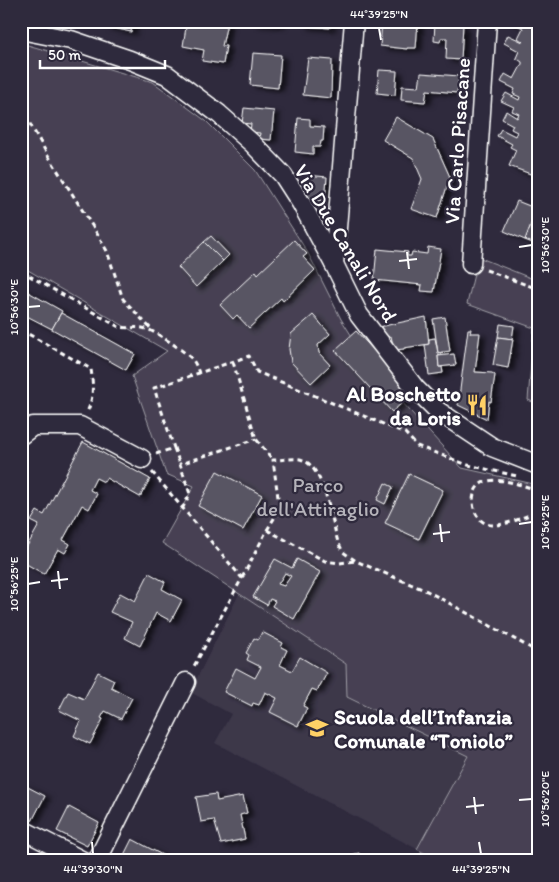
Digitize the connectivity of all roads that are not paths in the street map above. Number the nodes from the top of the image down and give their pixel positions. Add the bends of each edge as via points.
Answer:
1 (354, 21) edge
2 (487, 21) edge
3 (21, 30) edge
4 (334, 264) junction
5 (471, 264) road end
6 (21, 435) edge
7 (142, 459) road end
8 (538, 465) edge
9 (186, 682) road end
10 (21, 829) edge
11 (83, 861) edge
12 (97, 861) edge

1 - 4 street
2 - 5 street, Via Carlo Pisacane
3 - 4 street, Via Due Canali Nord via 71,40 167,74 219,114 283,175
4 - 8 street, Via Due Canali Nord via 359,315 415,388 438,411 492,447
6 - 7 street via 33,426 80,426
9 - 12 street
10 - 11 street

